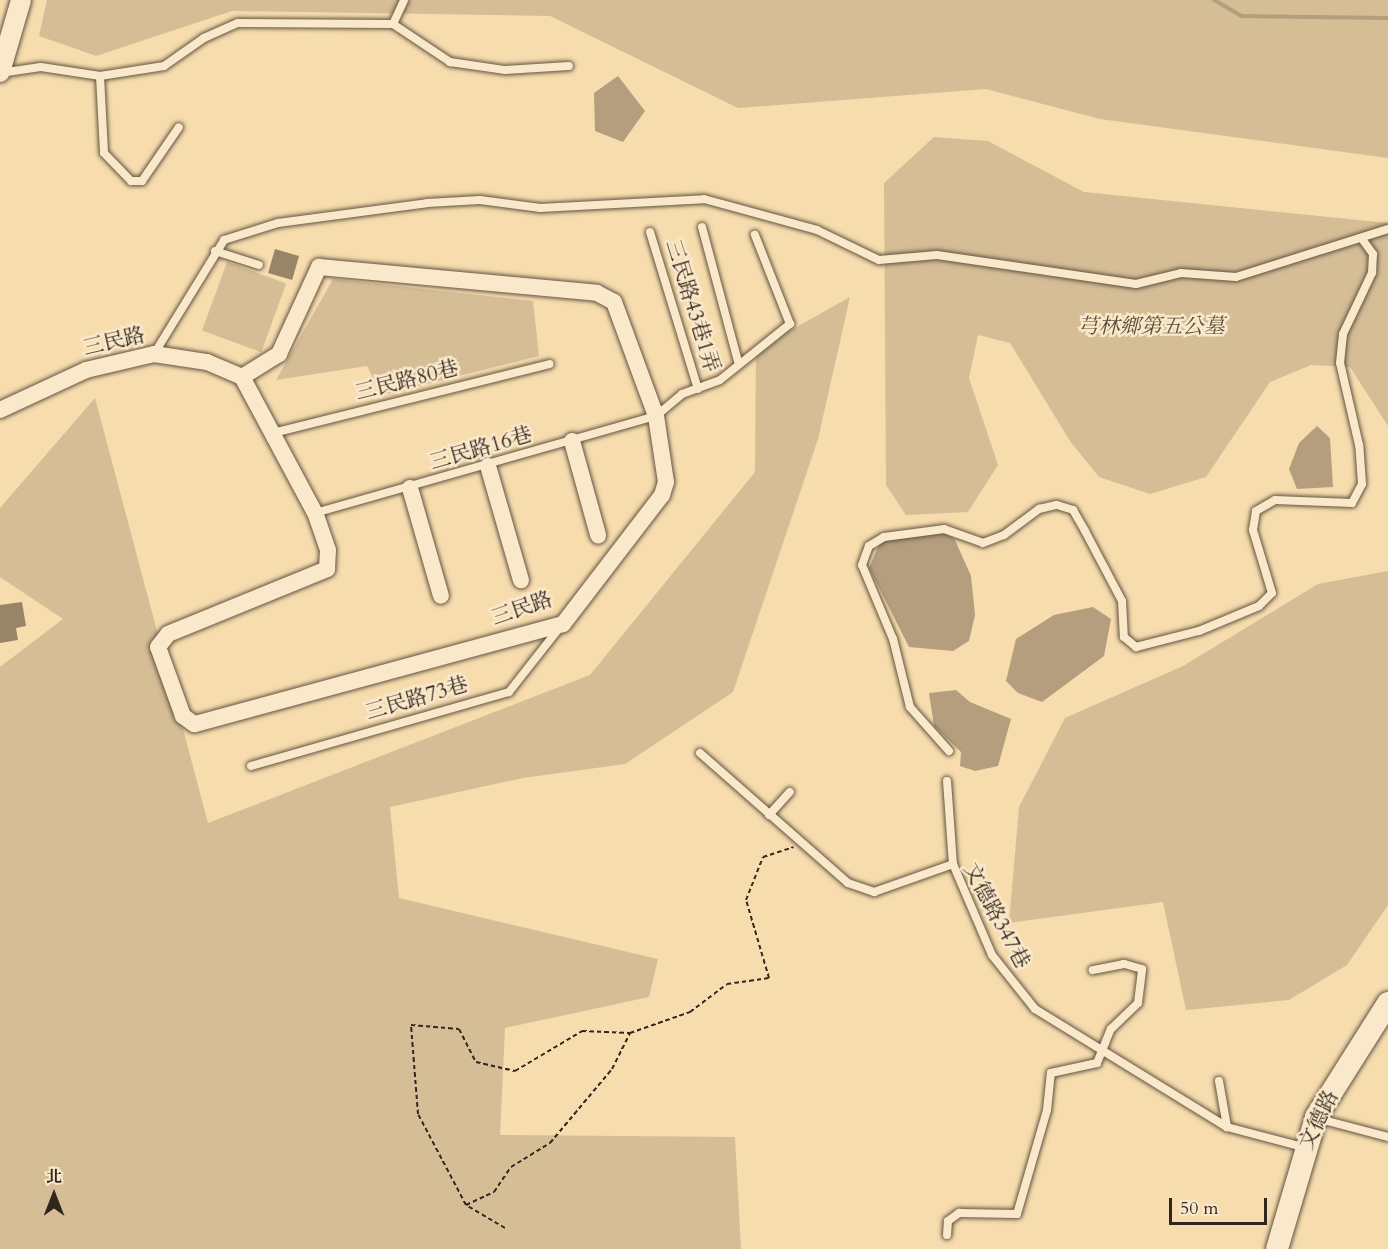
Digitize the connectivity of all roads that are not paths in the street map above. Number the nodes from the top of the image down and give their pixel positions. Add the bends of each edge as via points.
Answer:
1 (21, 0) edge
2 (404, 0) edge
3 (393, 24) junction
4 (569, 66) dead end
5 (0, 72) edge
6 (100, 76) junction
7 (179, 127) dead end
8 (702, 227) dead end
9 (1388, 229) edge
10 (650, 232) dead end
11 (755, 235) dead end
12 (1363, 240) junction
13 (216, 251) junction
14 (258, 265) dead end
15 (154, 354) junction
16 (738, 361) junction
17 (550, 364) dead end
18 (242, 377) junction
19 (698, 389) junction
20 (0, 410) edge
21 (656, 416) junction
22 (273, 433) junction
23 (572, 441) junction
24 (488, 466) junction
25 (410, 489) junction
26 (315, 513) junction
27 (598, 535) dead end
28 (520, 580) dead end
29 (441, 596) dead end
30 (563, 624) junction
31 (949, 751) dead end
32 (700, 753) dead end
33 (251, 765) dead end
34 (947, 781) dead end
35 (790, 792) dead end
36 (769, 815) junction
37 (953, 864) junction
38 (1093, 969) dead end
39 (1388, 1003) edge
40 (1102, 1048) junction
41 (1219, 1081) dead end
42 (1316, 1118) junction
43 (1227, 1127) junction
44 (1388, 1137) edge
45 (1303, 1147) junction
46 (947, 1235) dead end
47 (1277, 1249) edge

1 - 5 street
2 - 3 lane
3 - 4 lane via 450,62 506,70
3 - 6 lane via 238,23 204,38 164,66
5 - 6 lane via 41,67
6 - 7 lane via 104,153 131,182 142,181
8 - 16 lane
9 - 12 lane
10 - 19 lane, 三民路43巷1弄
11 - 16 lane via 790,324
12 - 13 lane via 1321,247 1236,277 1181,273 1136,284 938,255 879,260 817,230 704,199 540,208 461,200 278,223 240,233
12 - 31 lane via 1373,254 1372,273 1343,334 1340,363 1359,445 1362,484 1352,503 1275,500 1256,511 1253,530 1272,593 1259,606 1199,632 1136,647 1125,637 1122,601 1073,510 1058,505 1039,509 983,543 944,529 885,537 869,546 862,565 893,639 910,707
13 - 14 lane
13 - 15 lane
15 - 18 street, 三民路 via 207,362
15 - 20 street, 三民路 via 86,370
16 - 19 lane via 720,380
17 - 22 lane, 三民路80巷
18 - 21 street, 三民路 via 279,354 319,267 597,292 614,302
18 - 22 street, 三民路
19 - 21 lane via 682,394
21 - 23 lane, 三民路16巷
21 - 30 street, 三民路 via 666,482 662,495
22 - 26 street, 三民路
23 - 24 lane, 三民路16巷
23 - 27 street
24 - 25 lane, 三民路16巷
24 - 28 street
25 - 26 lane, 三民路16巷
25 - 29 street
26 - 30 street, 三民路 via 328,550 327,569 168,634 158,647 183,716 194,724
30 - 33 lane, 三民路73巷 via 509,692
32 - 36 lane, 文德路347巷
34 - 37 lane
35 - 36 lane
36 - 37 lane, 文德路347巷 via 848,884 874,891
37 - 40 lane, 文德路347巷 via 992,955 1018,992 1035,1009
38 - 40 lane via 1124,964 1142,969 1144,986 1138,1003 1123,1013
39 - 42 main road, 文德路
40 - 43 lane, 文德路347巷 via 1176,1100
40 - 46 lane via 1097,1063 1051,1073 1047,1110 1017,1214 959,1213 948,1221
41 - 43 lane
42 - 44 lane
42 - 45 main road, 文德路
43 - 45 lane, 文德路347巷
45 - 47 main road, 文德路

